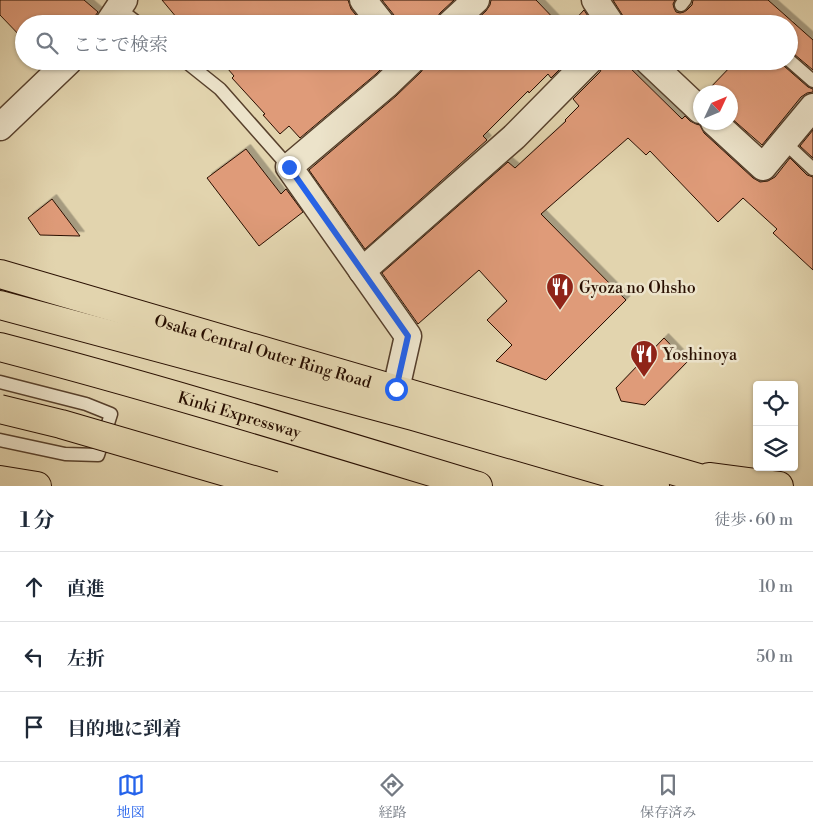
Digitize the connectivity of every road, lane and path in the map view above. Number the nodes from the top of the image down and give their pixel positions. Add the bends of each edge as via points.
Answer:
1 (363, 0) edge
2 (476, 0) edge
3 (595, 0) edge
4 (115, 8) edge
5 (126, 15) edge
6 (375, 15) edge
7 (460, 15) edge
8 (605, 15) edge
9 (798, 68) edge
10 (60, 70) edge
11 (196, 70) edge
12 (402, 70) edge
13 (580, 70) edge
14 (658, 70) edge
15 (813, 81) edge
16 (693, 103) edge
17 (813, 106) edge
18 (0, 127) edge
19 (723, 130) edge
20 (784, 142) junction
21 (289, 167) junction
22 (813, 170) edge
23 (362, 271) junction
24 (0, 274) edge
25 (6, 307) edge
26 (0, 347) edge
27 (0, 382) edge
28 (396, 389) junction
29 (0, 409) edge
30 (0, 440) edge
31 (687, 474) junction
32 (0, 480) edge
33 (37, 486) edge
34 (274, 486) edge
35 (478, 486) edge
36 (654, 486) edge
37 (726, 486) edge
38 (779, 486) edge

1 - 6 street
2 - 7 street
3 - 8 street
4 - 5 lane
9 - 15 lane
10 - 18 street
11 - 21 lane via 220,89
12 - 21 street
13 - 23 street via 514,137
14 - 16 street
17 - 20 street
19 - 20 street via 763,168
20 - 22 lane
21 - 23 street
23 - 28 street via 408,336
24 - 28 main road, Osaka Central Outer Ring Road
25 - 36 main road via 413,416
26 - 35 main road, Kinki Expressway
27 - 30 lane via 112,414 98,455 65,454
28 - 31 main road, Osaka Central Outer Ring Road
29 - 34 main road, bridge
31 - 37 main road, Osaka Central Outer Ring Road
31 - 38 main road
32 - 33 main road

